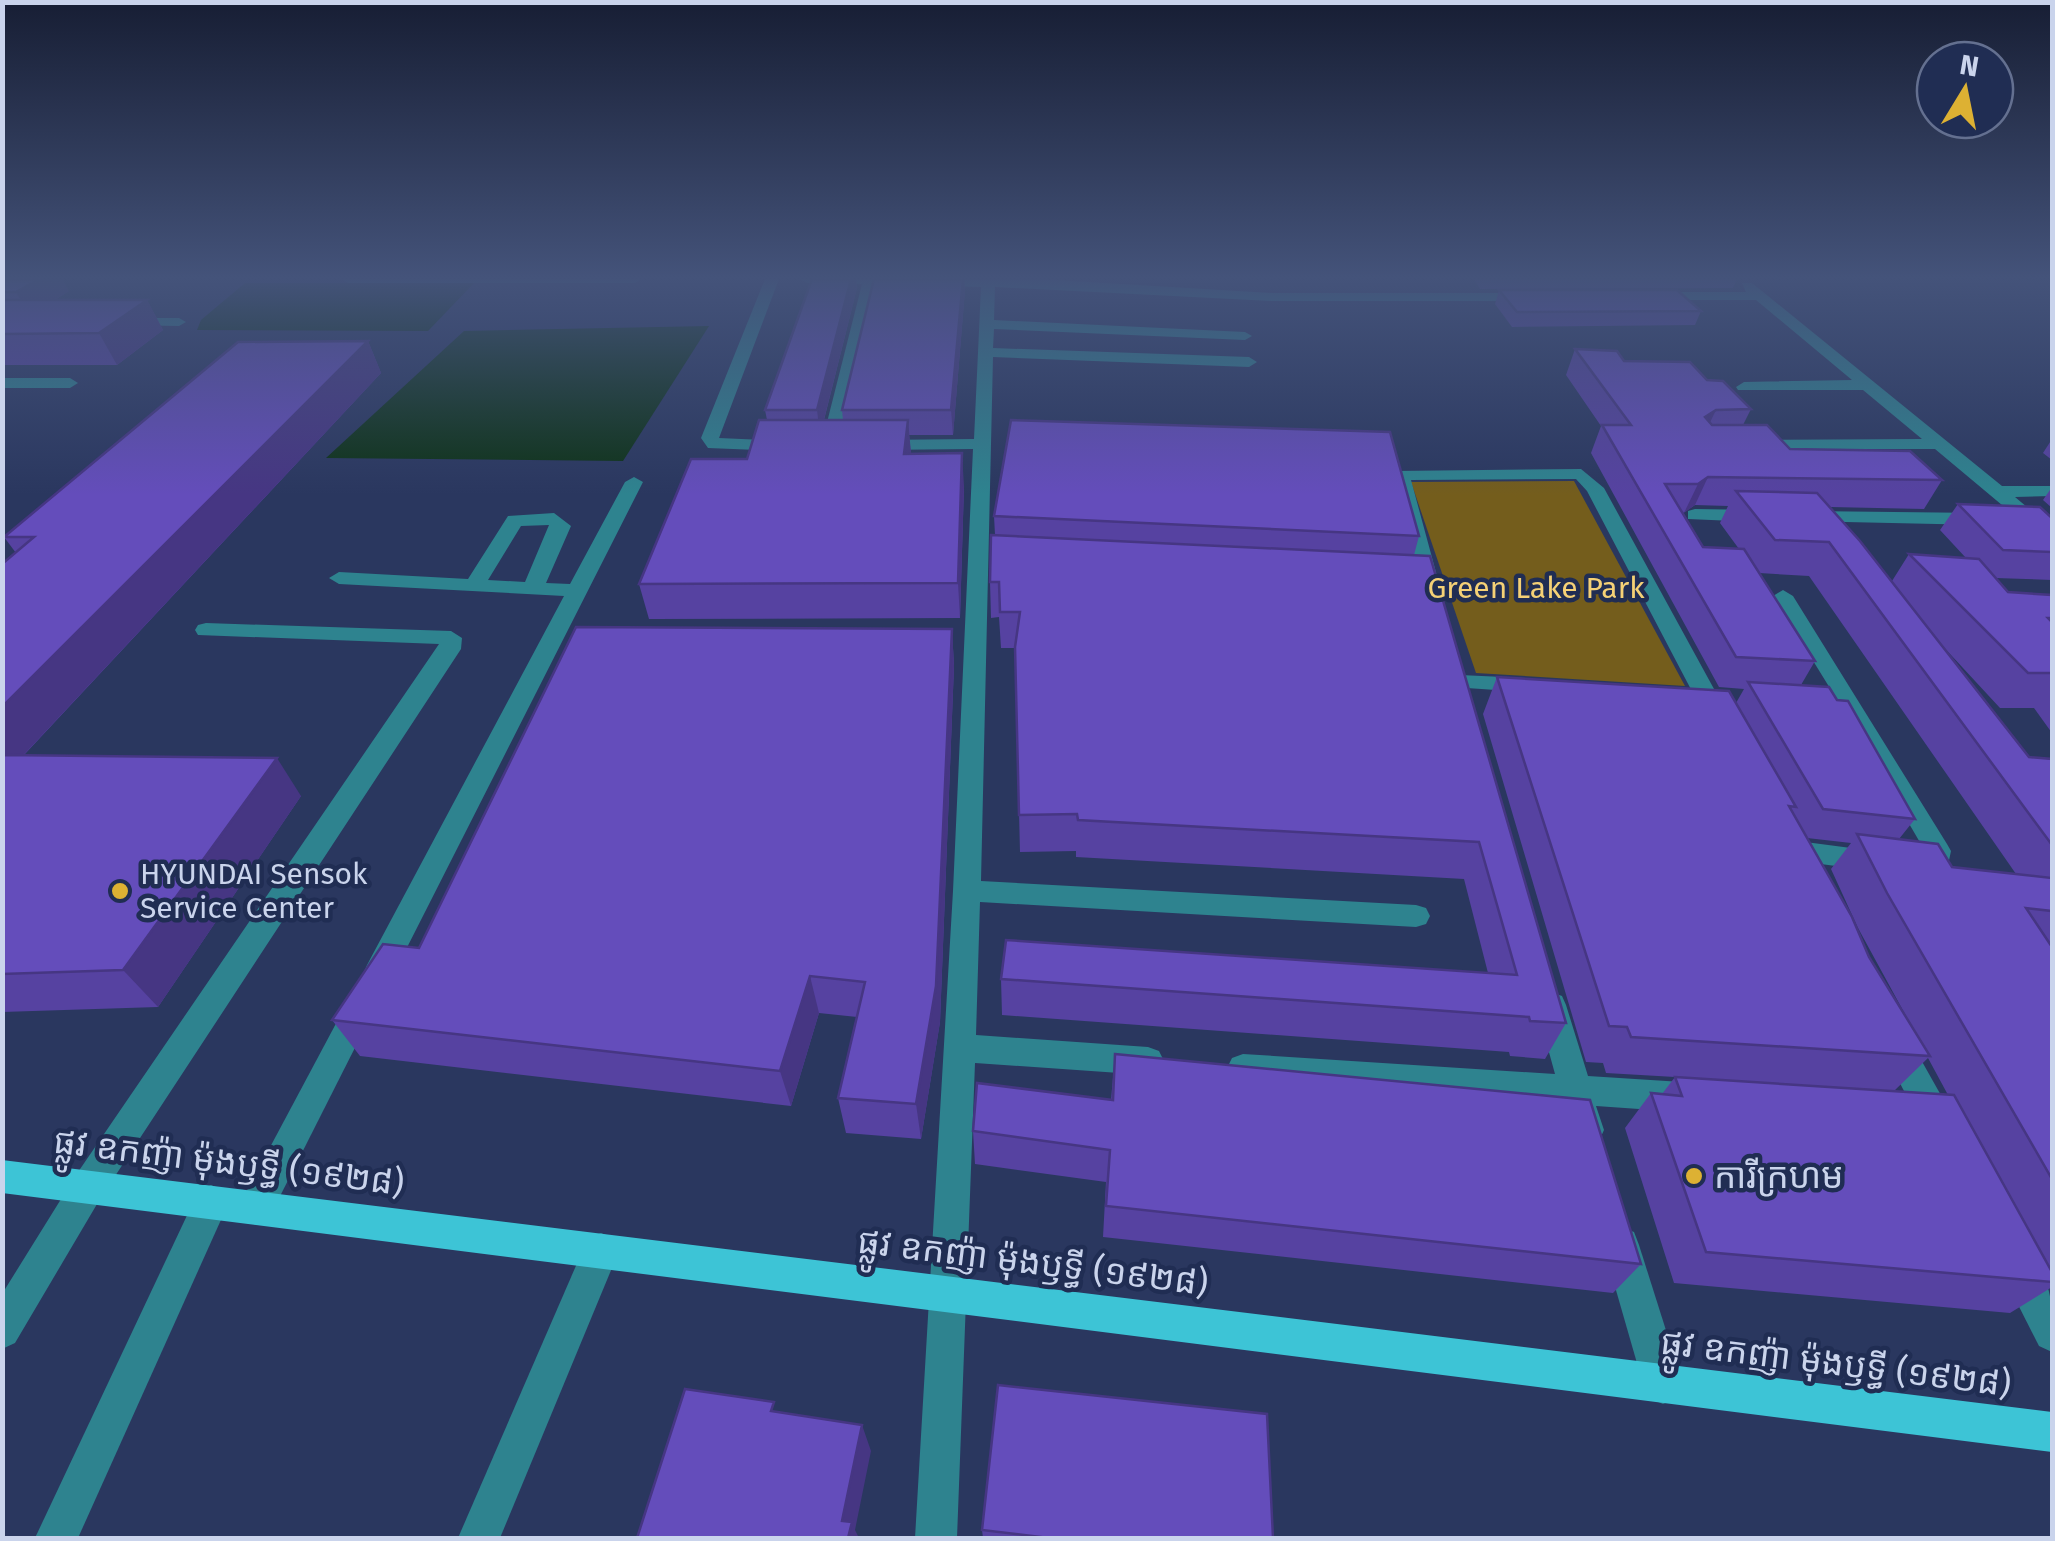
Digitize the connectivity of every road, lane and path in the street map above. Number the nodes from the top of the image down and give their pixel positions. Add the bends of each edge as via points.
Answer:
1 (744, 351) edge
2 (846, 351) edge
3 (1826, 351) edge
4 (985, 352) joint
5 (1250, 362) dead end
6 (2, 383) edge
7 (70, 383) dead end
8 (1744, 386) dead end
9 (1868, 386) junction
10 (981, 444) junction
11 (1940, 444) junction
12 (1744, 445) edge
13 (814, 446) junction
14 (634, 482) dead end
15 (2052, 491) edge
16 (1997, 492) junction
17 (1695, 515) dead end
18 (2032, 520) junction
19 (2052, 537) edge
20 (339, 578) dead end
21 (474, 585) junction
22 (533, 588) junction
23 (580, 591) junction
24 (1783, 596) dead end
25 (1439, 615) edge
26 (206, 630) dead end
27 (1450, 648) edge
28 (1460, 682) junction
29 (1554, 687) edge
30 (1696, 694) junction
31 (1742, 698) dead end
32 (1798, 702) edge
33 (1853, 707) junction
34 (1470, 719) edge
35 (1734, 747) edge
36 (1809, 886) edge
37 (967, 891) junction
38 (1416, 916) dead end
39 (1543, 979) edge
40 (1886, 1026) edge
41 (958, 1048) junction
42 (1177, 1063) edge
43 (1217, 1066) edge
44 (1574, 1090) junction
45 (1714, 1099) edge
46 (1894, 1111) edge
47 (1933, 1113) junction
48 (1952, 1147) edge
49 (1596, 1164) edge
50 (2, 1176) edge
51 (88, 1188) junction
52 (211, 1202) junction
53 (256, 1208) junction
54 (1613, 1218) edge
55 (2007, 1248) edge
56 (600, 1251) junction
57 (949, 1295) junction
58 (2, 1330) edge
59 (2052, 1333) edge
60 (1663, 1384) junction
61 (2052, 1432) edge
62 (56, 1538) edge
63 (478, 1538) edge
64 (936, 1538) edge

1 - 13 street via 710,438 714,444
2 - 13 street
3 - 9 street
4 - 5 street
4 - 10 street
6 - 7 street
8 - 9 street
9 - 11 street
10 - 13 street
10 - 37 street via 988,560 965,644
11 - 12 street
11 - 16 street
14 - 23 street
15 - 16 street
16 - 18 street
17 - 18 street
18 - 19 street
20 - 21 street
21 - 22 street
21 - 22 street via 516,520 554,519 561,526
22 - 23 street
23 - 53 street via 559,646
24 - 33 street
25 - 30 street via 1419,582 1400,475 1581,474 1595,488
26 - 51 street via 451,638
27 - 28 street
28 - 29 street
28 - 34 street
30 - 31 street
30 - 35 street
32 - 33 street
33 - 36 street via 1938,851 1936,863 1916,866 1785,842
37 - 38 street
37 - 41 street
39 - 44 street
40 - 47 street
41 - 42 street
41 - 57 street
43 - 44 street
44 - 45 street
44 - 49 street
46 - 47 street
47 - 48 street
50 - 51 main road, ផ្លូវ ឧកញ៉ា ម៉ុងឫទ្ធី (១៩២៨)
51 - 52 main road, ផ្លូវ ឧកញ៉ា ម៉ុងឫទ្ធី (១៩២៨)
51 - 58 street
52 - 53 main road, ផ្លូវ ឧកញ៉ា ម៉ុងឫទ្ធី (១៩២៨)
52 - 62 street
53 - 56 main road, ផ្លូវ ឧកញ៉ា ម៉ុងឫទ្ធី (១៩២៨)
54 - 60 street
55 - 59 street
56 - 57 main road, ផ្លូវ ឧកញ៉ា ម៉ុងឫទ្ធី (១៩២៨)
56 - 63 street
57 - 60 main road, ផ្លូវ ឧកញ៉ា ម៉ុងឫទ្ធី (១៩២៨)
57 - 64 street
60 - 61 main road, ផ្លូវ ឧកញ៉ា ម៉ុងឫទ្ធី (១៩២៨)

